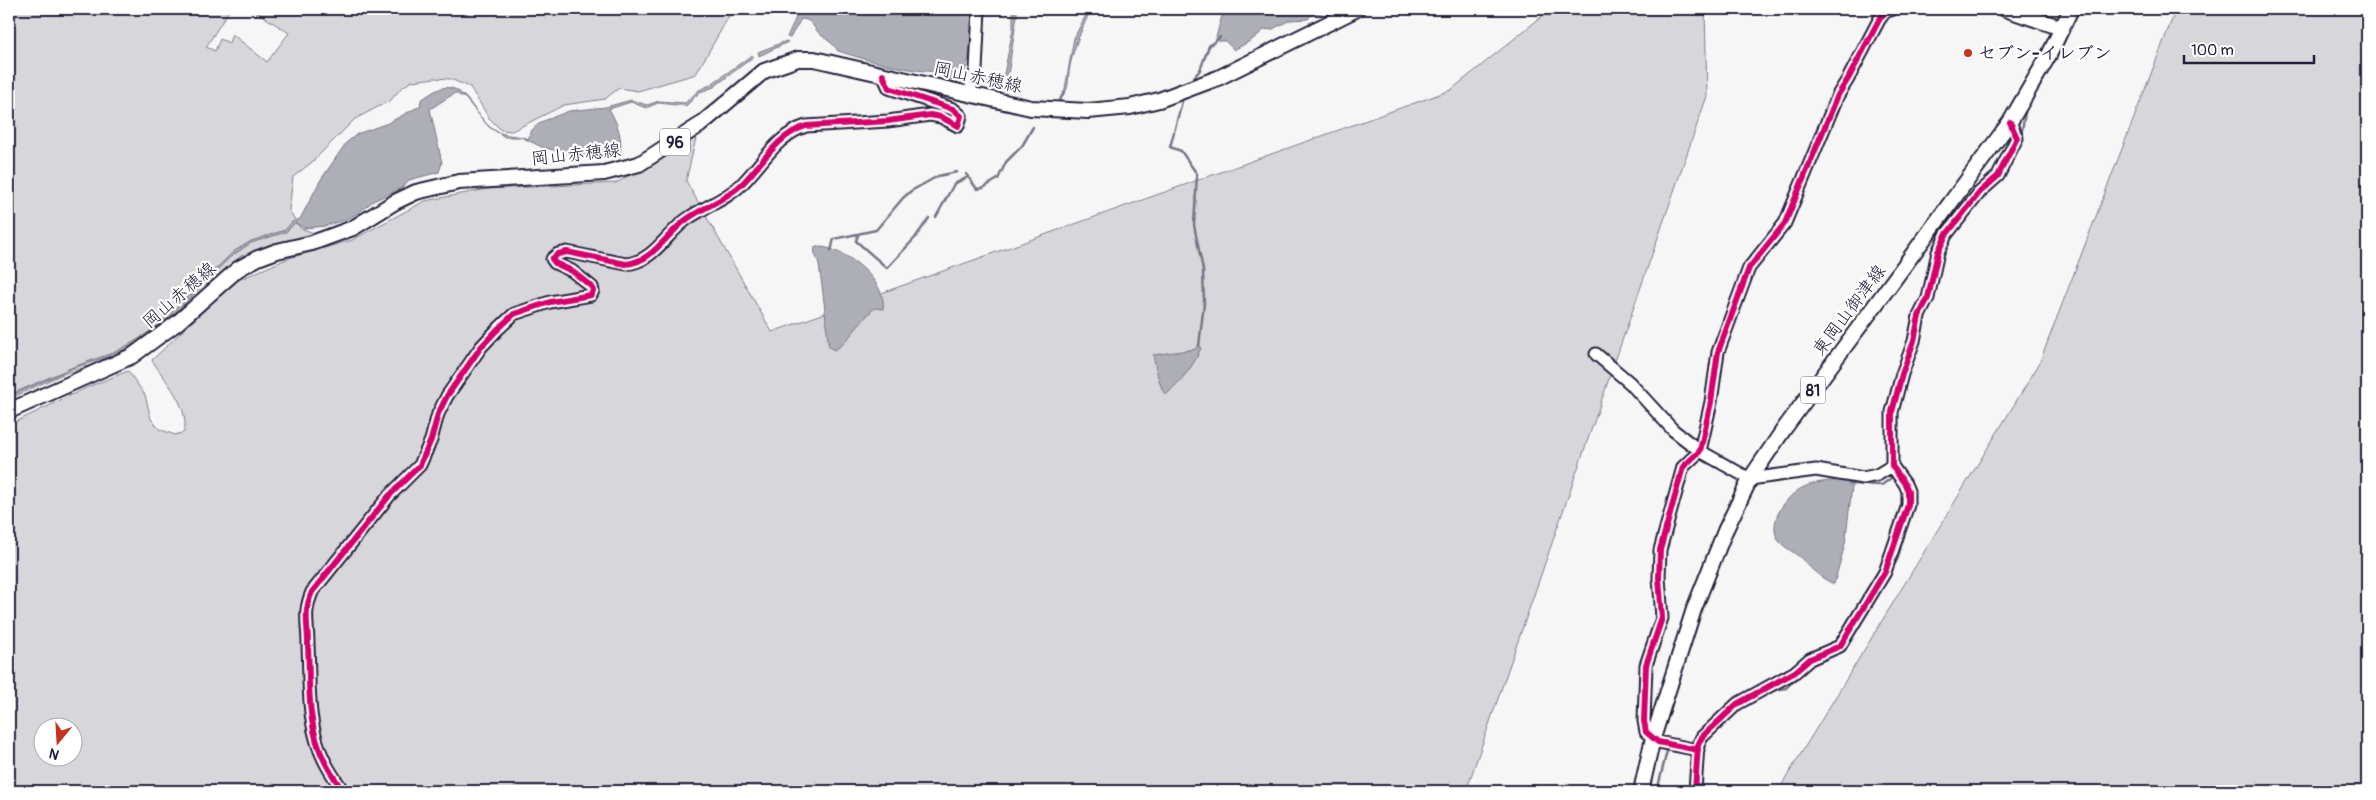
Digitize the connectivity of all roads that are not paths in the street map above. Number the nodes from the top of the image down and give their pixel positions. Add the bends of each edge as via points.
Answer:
1 (979, 9) edge
2 (1357, 9) edge
3 (1893, 9) edge
4 (2005, 9) edge
5 (2071, 9) edge
6 (2062, 28) junction
7 (883, 75) junction
8 (969, 94) junction
9 (2010, 122) junction
10 (1596, 354) dead end
11 (9, 411) edge
12 (1700, 451) junction
13 (1892, 466) junction
14 (1750, 479) junction
15 (1653, 738) junction
16 (1698, 746) junction
17 (343, 791) edge
18 (1641, 791) edge
19 (1695, 791) edge

1 - 8 street via 976,70
2 - 8 main road, 岡山赤穂線 / 96 via 1218,78 1130,107 1088,111 1031,108
3 - 12 street via 1878,20 1838,95 1785,223 1749,268 1718,352
4 - 6 main road
5 - 6 main road, 東岡山御津線 / 81
6 - 9 main road, 東岡山御津線 / 81
7 - 8 main road, 岡山赤穂線 / 96
7 - 11 main road, 岡山赤穂線 / 96 via 832,62 798,60 764,71 700,125 639,164 604,173 458,182 416,192 353,228 277,251 238,269 178,323 132,356
7 - 17 street via 889,88 953,109 961,116 961,122 958,126 930,115 806,126 794,130 729,196 686,219 649,255 634,263 567,252 558,254 552,259 554,263 572,271 592,287 591,295 550,302 514,314 481,347 447,396 420,465 377,511 312,592 306,608 308,679 315,737 325,762
9 - 13 street via 2017,138 1998,176 1980,192 1939,247 1928,298 1919,316 1894,400
9 - 14 main road, 東岡山御津線 / 81
10 - 12 street via 1636,389 1673,430
12 - 14 street
12 - 15 street via 1683,467 1660,550 1662,618 1646,670 1644,721 1646,732
13 - 14 street via 1863,478 1816,470
13 - 16 street via 1908,491 1908,505 1890,562 1844,640 1834,650 1810,659 1795,672 1737,704
14 - 15 main road, 東岡山御津線 / 81 via 1694,609
15 - 16 street via 1669,745
15 - 18 main road, 東岡山御津線 / 81
16 - 19 street

